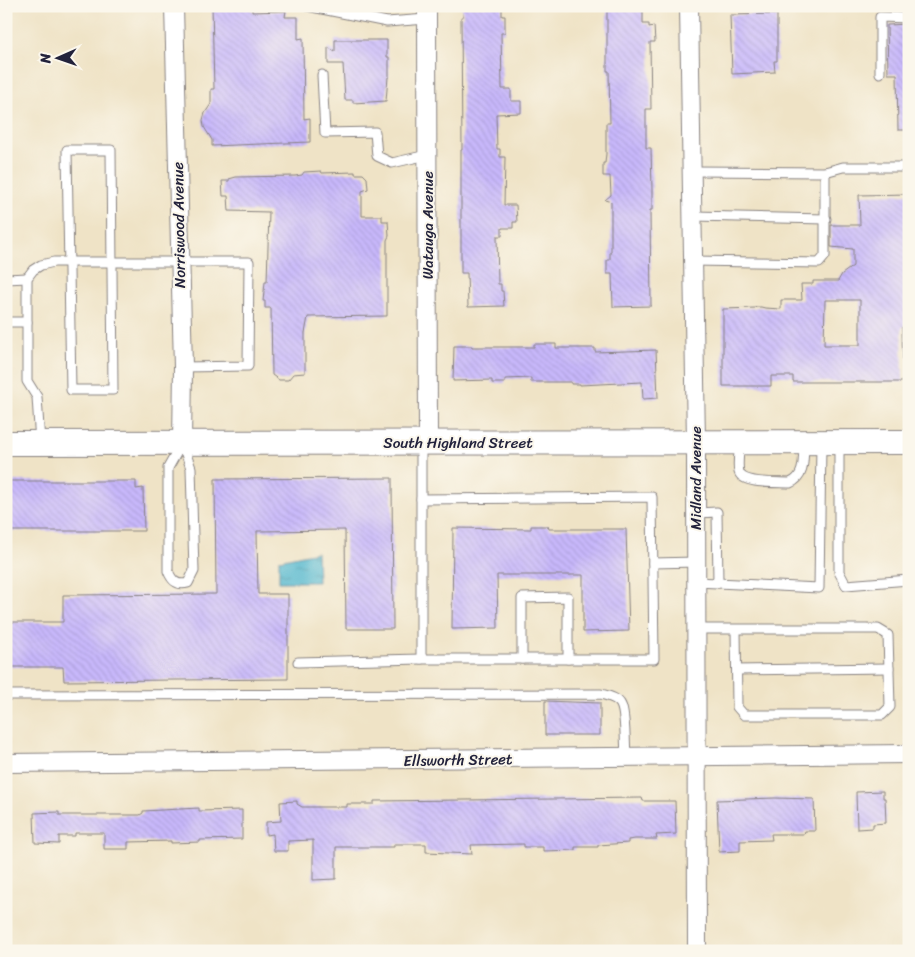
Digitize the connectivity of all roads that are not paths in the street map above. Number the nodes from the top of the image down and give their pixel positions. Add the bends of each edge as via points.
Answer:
1 (174, 6) edge
2 (307, 6) edge
3 (690, 6) edge
4 (427, 13) edge
5 (909, 18) edge
6 (880, 73) dead end
7 (322, 75) dead end
8 (427, 155) junction
9 (909, 167) edge
10 (692, 171) junction
11 (825, 172) junction
12 (694, 216) junction
13 (826, 219) junction
14 (69, 262) junction
15 (112, 262) junction
16 (180, 262) junction
17 (694, 262) junction
18 (27, 278) junction
19 (6, 279) edge
20 (6, 322) edge
21 (27, 322) junction
22 (183, 367) junction
23 (696, 442) junction
24 (740, 442) junction
25 (822, 442) junction
26 (909, 442) edge
27 (6, 443) edge
28 (40, 443) junction
29 (182, 443) junction
30 (424, 444) junction
31 (420, 499) junction
32 (696, 513) junction
33 (696, 562) junction
34 (653, 563) junction
35 (909, 580) edge
36 (696, 582) junction
37 (718, 583) junction
38 (696, 629) junction
39 (736, 629) junction
40 (522, 659) junction
41 (421, 660) junction
42 (568, 660) junction
43 (298, 662) dead end
44 (889, 668) junction
45 (737, 670) junction
46 (6, 695) edge
47 (909, 754) edge
48 (626, 758) junction
49 (696, 758) junction
50 (6, 764) edge
51 (698, 951) edge

1 - 16 street, Norriswood Avenue
2 - 4 lane via 387,22
3 - 10 street, Midland Avenue
4 - 8 street, Watauga Avenue
5 - 6 lane via 880,17
7 - 8 lane via 325,133 375,132 377,156 392,163
8 - 30 street, Watauga Avenue
9 - 11 lane via 843,167
10 - 11 lane
10 - 12 street, Midland Avenue
11 - 13 lane
12 - 13 lane
12 - 17 street, Midland Avenue
13 - 17 lane via 825,256 819,263
14 - 15 lane
14 - 15 lane via 67,150 111,150
14 - 15 lane via 71,390 112,390
14 - 18 lane via 41,265
15 - 16 lane
16 - 22 street, Norriswood Avenue
16 - 22 lane via 249,262 248,366
17 - 23 street, Midland Avenue
18 - 19 lane
18 - 21 lane
20 - 21 lane
21 - 28 lane via 27,381 37,397
22 - 29 street, Norriswood Avenue
23 - 24 main road, South Highland Street
23 - 30 main road, South Highland Street
23 - 32 street, Midland Avenue
24 - 25 main road, South Highland Street
24 - 25 lane via 741,476 747,480 790,483 801,475 803,466
25 - 26 main road, South Highland Street
25 - 35 lane via 839,572 846,584
25 - 37 lane via 819,588
27 - 28 main road, South Highland Street
28 - 29 main road, South Highland Street
29 - 29 lane via 168,468 168,571 170,578 182,585 188,583 194,571 191,468
29 - 30 main road, South Highland Street
30 - 31 lane
31 - 34 lane via 652,497
31 - 41 lane
32 - 33 street, Midland Avenue
32 - 37 lane via 717,512
33 - 34 lane
33 - 36 street, Midland Avenue
34 - 42 lane via 654,659
36 - 37 lane
36 - 38 street, Midland Avenue
38 - 39 lane
38 - 49 street, Midland Avenue
39 - 44 lane via 878,629 888,635
39 - 45 lane
40 - 41 lane
40 - 42 lane
40 - 42 lane via 522,598 568,597
41 - 43 lane
44 - 45 lane
44 - 45 lane via 890,707 882,715 744,715 737,707
46 - 48 lane via 601,694 613,697 621,704
47 - 49 street, Ellsworth Street
48 - 49 street, Ellsworth Street
48 - 50 street, Ellsworth Street
49 - 51 street, Midland Avenue

